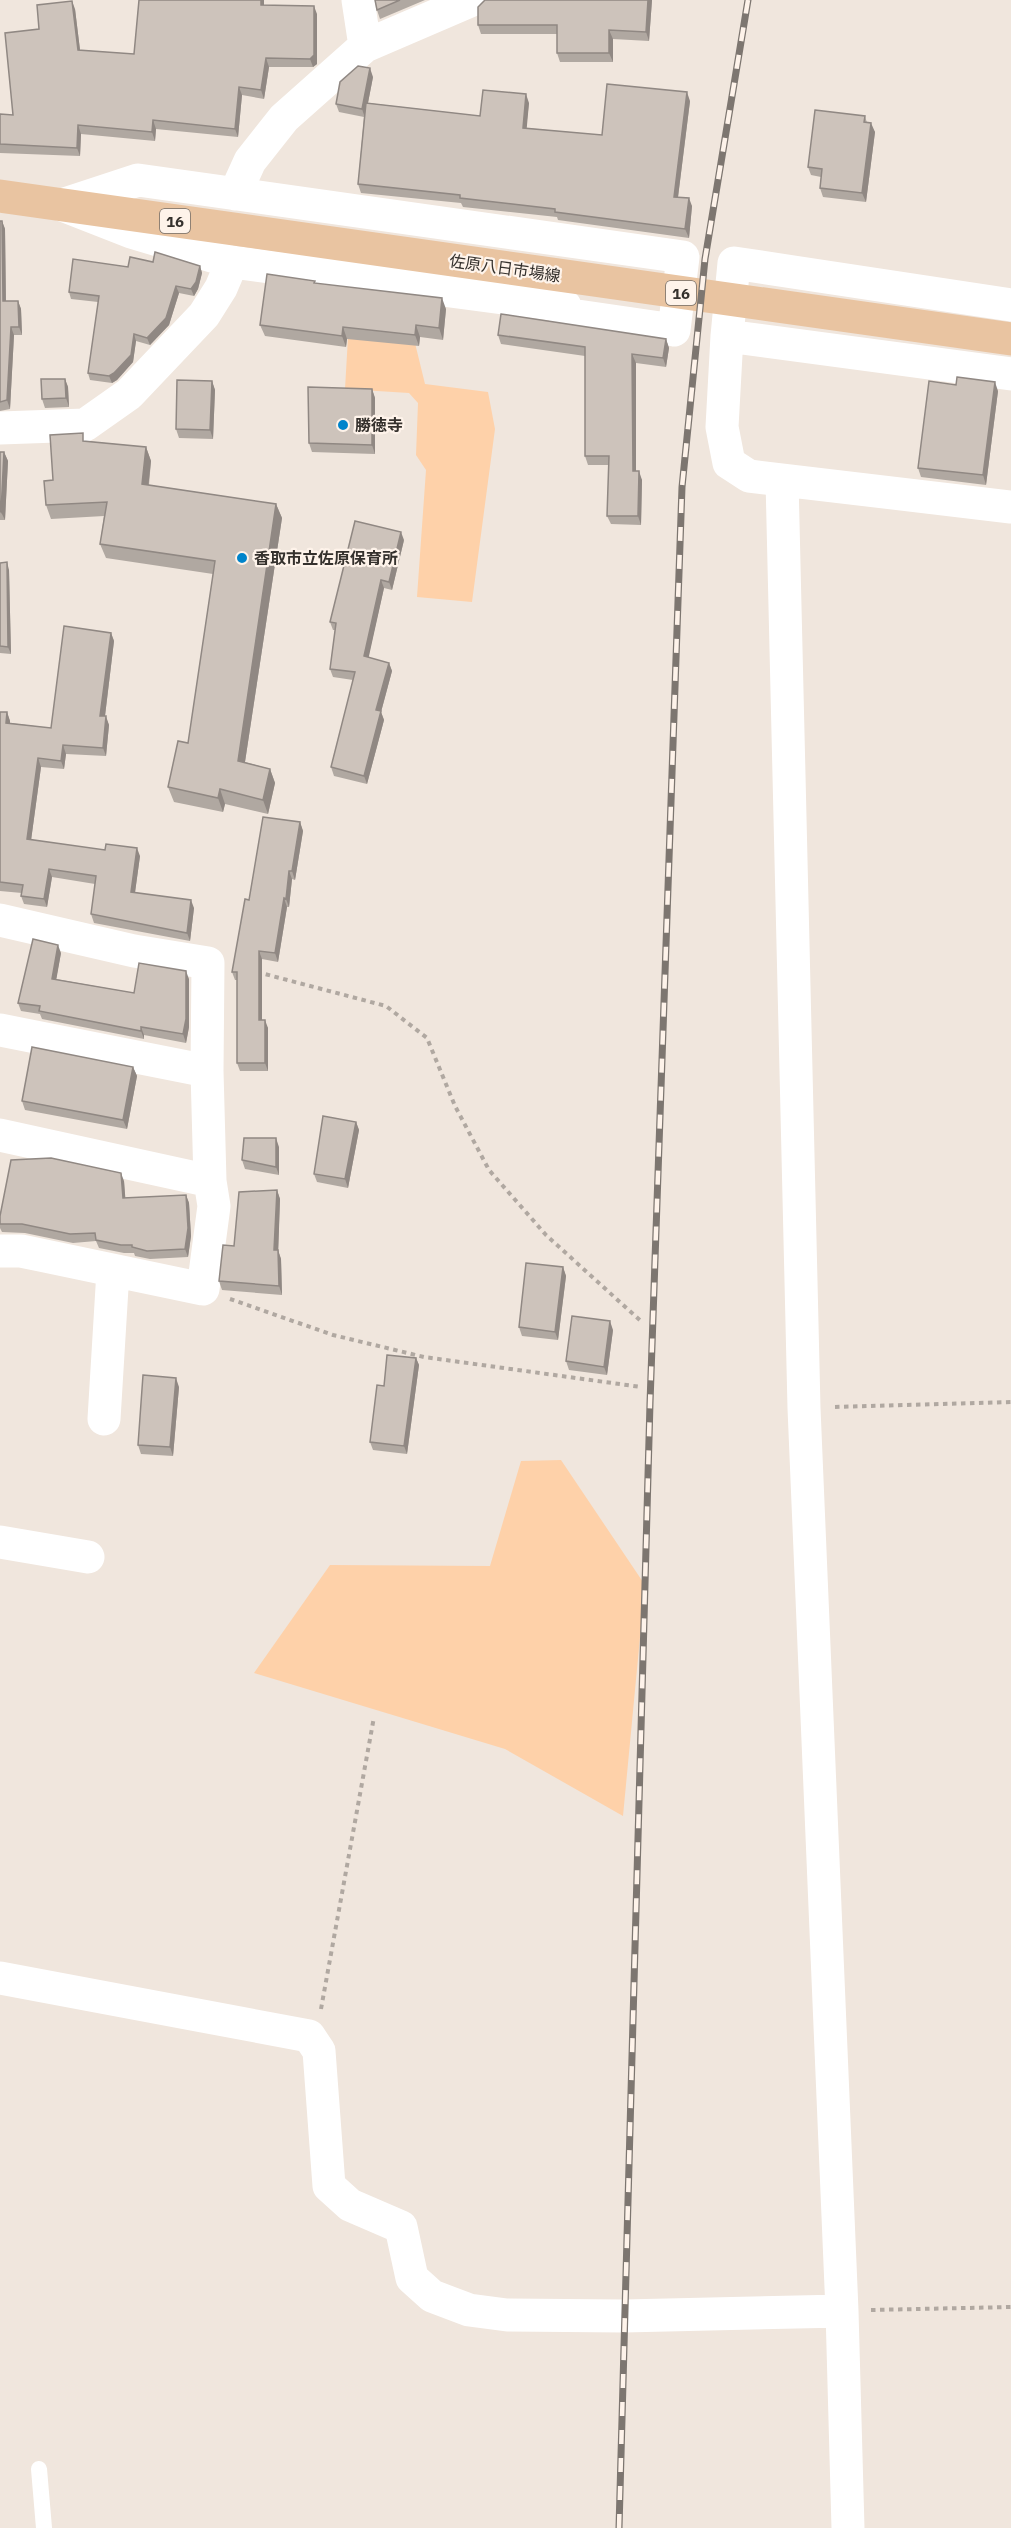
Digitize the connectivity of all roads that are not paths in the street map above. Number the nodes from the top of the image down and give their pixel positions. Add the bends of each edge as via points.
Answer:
1 (358, 0) edge
2 (472, 0) edge
3 (365, 46) junction
4 (235, 194) junction
5 (0, 196) edge
6 (62, 205) junction
7 (232, 262) junction
8 (1011, 305) edge
9 (727, 336) junction
10 (1011, 339) edge
11 (1011, 374) edge
12 (0, 428) edge
13 (782, 480) junction
14 (1011, 507) edge
15 (0, 920) edge
16 (0, 1030) edge
17 (207, 1071) junction
18 (0, 1135) edge
19 (210, 1181) junction
20 (0, 1251) edge
21 (113, 1270) junction
22 (104, 1419) dead end
23 (0, 1542) edge
24 (88, 1557) dead end
25 (0, 1978) edge
26 (842, 2311) junction
27 (39, 2469) dead end
28 (44, 2528) edge
29 (848, 2528) edge

1 - 3 street
2 - 3 street
3 - 4 street via 284,118 250,161
4 - 6 street via 138,180
4 - 7 street via 683,257 674,330 564,314 565,306
5 - 6 main road, 佐原八日市場線 / 16
6 - 7 street via 131,232
6 - 10 main road, 佐原八日市場線 / 16
7 - 12 street via 204,315 129,394 85,425
8 - 9 street via 734,263
9 - 11 street
9 - 13 street via 722,427 729,463 749,476
13 - 14 street
13 - 26 street via 804,1408
15 - 17 street via 134,951 207,963
16 - 17 street
17 - 19 street
18 - 19 street
19 - 21 street via 214,1206 203,1289
20 - 21 street via 21,1251
21 - 22 street
23 - 24 street
25 - 26 street via 309,2036 319,2051 329,2186 351,2205 401,2227 412,2278 432,2296 469,2310 507,2316
26 - 29 street
27 - 28 lane

